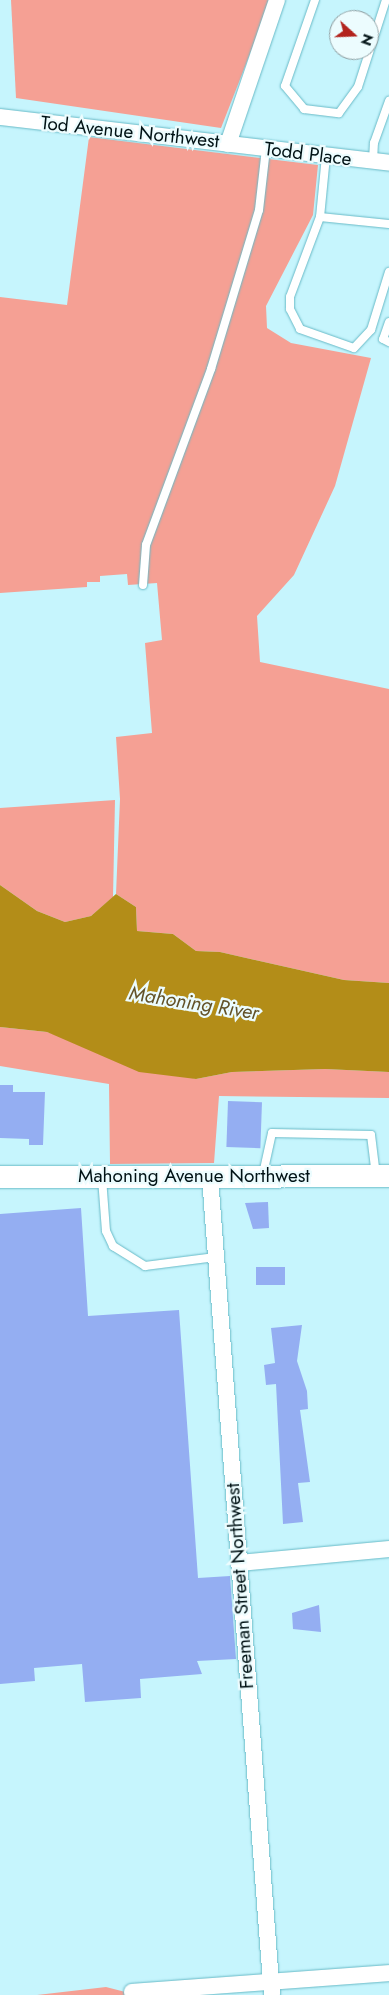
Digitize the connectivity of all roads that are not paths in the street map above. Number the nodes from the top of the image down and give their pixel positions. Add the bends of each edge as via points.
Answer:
1 (277, 0) edge
2 (315, 0) edge
3 (386, 0) edge
4 (389, 101) edge
5 (0, 118) edge
6 (228, 144) junction
7 (266, 149) junction
8 (326, 156) junction
9 (381, 162) edge
10 (320, 217) junction
11 (389, 224) edge
12 (389, 272) edge
13 (389, 322) edge
14 (387, 342) edge
15 (143, 584) dead end
16 (102, 1176) junction
17 (263, 1176) junction
18 (382, 1176) edge
19 (0, 1177) edge
20 (210, 1177) junction
21 (215, 1257) junction
22 (389, 1549) edge
23 (239, 1563) junction
24 (389, 1973) edge
25 (272, 1988) edge
26 (132, 1992) dead end

1 - 6 street, Tod Avenue Northwest
2 - 3 lane via 286,86 304,109 339,113 358,87
4 - 9 lane via 374,143
5 - 6 street, Tod Avenue Northwest
6 - 7 street, Todd Place
7 - 8 street, Todd Place
7 - 15 lane via 259,210 211,369 146,545
8 - 9 street, Todd Place
8 - 10 lane
10 - 11 lane
10 - 12 lane via 290,297 290,309 300,329 354,348 371,330
13 - 14 lane
16 - 19 main road, Mahoning Avenue Northwest
16 - 20 main road, Mahoning Avenue Northwest
16 - 21 lane via 106,1231 112,1246 145,1266
17 - 18 main road, Mahoning Avenue Northwest
17 - 18 lane via 272,1133 371,1135
17 - 20 main road, Mahoning Avenue Northwest
20 - 21 street, Freeman Street Northwest
21 - 23 street, Freeman Street Northwest
22 - 23 street
23 - 25 street, Freeman Street Northwest
24 - 25 street
25 - 26 street

